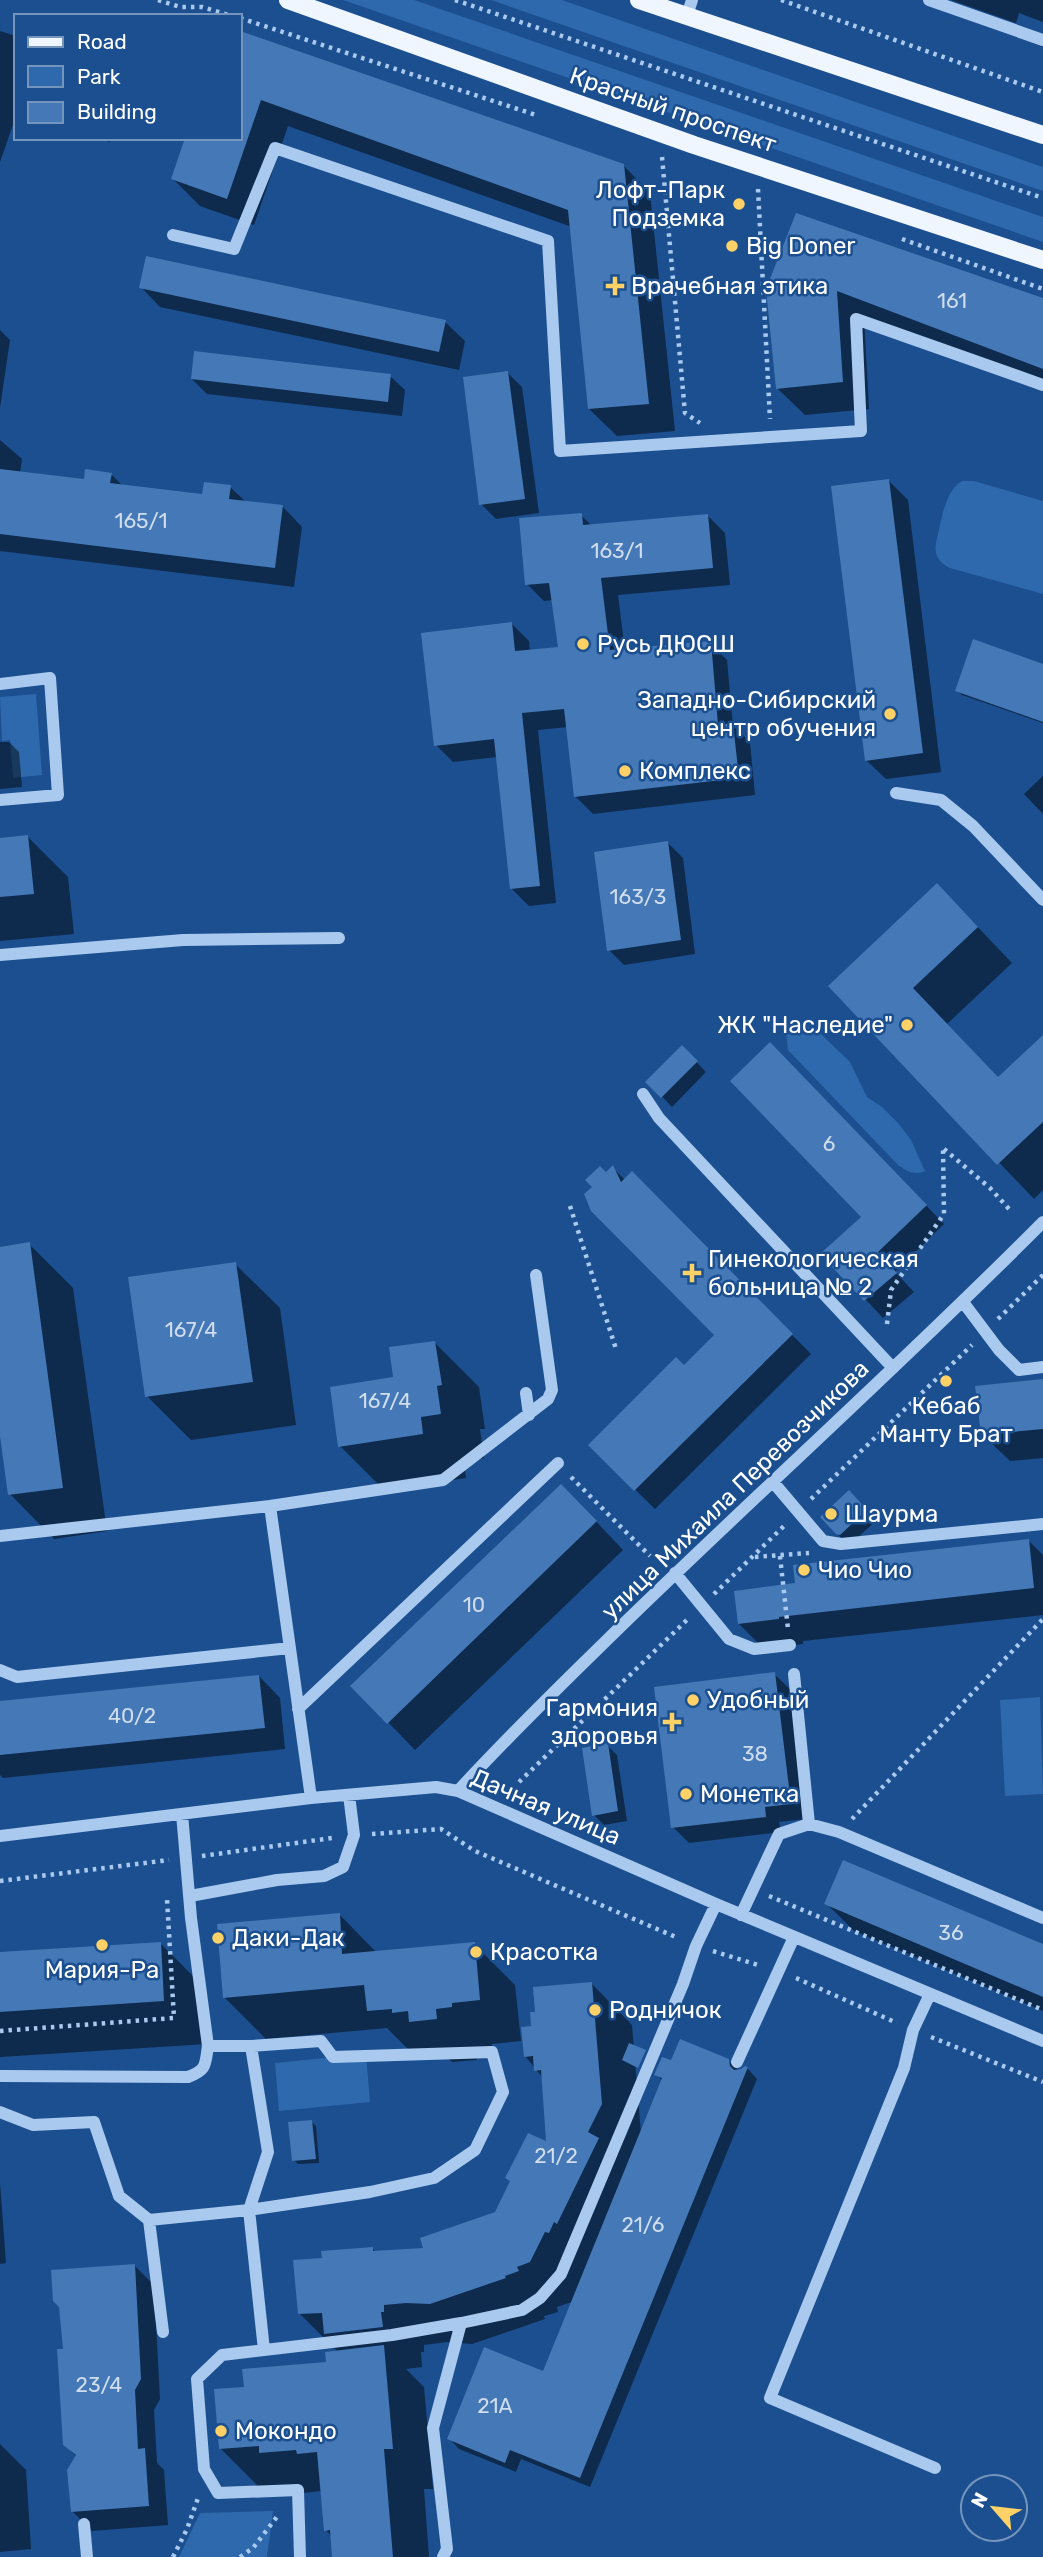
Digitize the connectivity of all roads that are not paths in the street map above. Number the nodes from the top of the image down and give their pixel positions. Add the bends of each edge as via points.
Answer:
1 (288, 0) edge
2 (639, 0) edge
3 (929, 0) edge
4 (690, 8) edge
5 (1043, 40) edge
6 (1043, 135) edge
7 (173, 235) dead end
8 (1043, 260) edge
9 (1043, 385) edge
10 (0, 684) edge
11 (896, 793) dead end
12 (0, 800) edge
13 (1043, 900) edge
14 (339, 938) dead end
15 (0, 955) edge
16 (643, 1094) dead end
17 (1043, 1222) edge
18 (536, 1275) dead end
19 (963, 1303) junction
20 (1043, 1367) edge
21 (893, 1368) junction
22 (526, 1393) dead end
23 (529, 1415) junction
24 (558, 1464) road end
25 (773, 1482) junction
26 (270, 1506) junction
27 (1043, 1524) edge
28 (0, 1536) edge
29 (676, 1573) junction
30 (790, 1645) road end
31 (290, 1648) junction
32 (0, 1670) edge
33 (794, 1674) dead end
34 (298, 1709) junction
35 (458, 1791) junction
36 (349, 1795) junction
37 (311, 1798) junction
38 (182, 1814) junction
39 (809, 1824) junction
40 (0, 1836) edge
41 (190, 1896) junction
42 (716, 1905) junction
43 (741, 1915) junction
44 (1043, 1918) edge
45 (794, 1937) junction
46 (930, 1994) junction
47 (1043, 2041) edge
48 (208, 2046) junction
49 (251, 2046) junction
50 (737, 2062) dead end
51 (0, 2076) edge
52 (0, 2112) edge
53 (249, 2210) junction
54 (149, 2220) junction
55 (461, 2323) junction
56 (163, 2332) dead end
57 (264, 2350) junction
58 (935, 2468) dead end
59 (84, 2524) dead end
60 (87, 2557) edge
61 (300, 2557) edge
62 (443, 2557) edge

1 - 8 main road, Красный проспект via 694,145
2 - 4 main road
3 - 5 street
4 - 6 main road
7 - 9 street via 234,249 275,148 548,241 560,451 861,431 856,319
10 - 12 street via 50,678 58,795
11 - 13 street via 941,800
14 - 15 street via 183,940
16 - 21 street via 659,1118
17 - 19 street, улица Михаила Перевозчикова
18 - 23 street via 552,1390
19 - 20 street via 1019,1370
19 - 21 street, улица Михаила Перевозчикова
21 - 25 street, улица Михаила Перевозчикова
22 - 23 street
23 - 26 street via 443,1480
24 - 34 street
25 - 27 street via 823,1541 841,1544
25 - 29 street, улица Михаила Перевозчикова
26 - 28 street
26 - 31 street
29 - 30 street via 729,1639 754,1649
29 - 35 street, улица Михаила Перевозчикова
31 - 32 street via 17,1677
31 - 34 street
33 - 39 street
34 - 37 street
35 - 36 street, Дачная улица via 436,1787
35 - 42 street, Дачная улица
36 - 37 street, Дачная улица
36 - 41 street via 354,1835 343,1867 324,1876
37 - 38 street, Дачная улица
38 - 40 street, Дачная улица
38 - 41 street
39 - 43 street via 779,1834
39 - 44 street via 839,1832
41 - 48 street
42 - 43 street, Дачная улица
42 - 55 street via 561,2274 523,2310
43 - 45 street, Дачная улица
45 - 46 street, Дачная улица
45 - 50 street
46 - 47 street, Дачная улица
46 - 58 street via 770,2398
48 - 49 street
48 - 51 street via 205,2067 188,2077
49 - 53 street via 268,2152
49 - 53 street via 321,2041 333,2057 492,2052 503,2092 475,2150 434,2178
52 - 54 street via 33,2125 93,2122 119,2196
53 - 54 street
53 - 57 street
54 - 56 street
55 - 57 street
55 - 62 street via 433,2428 447,2549
57 - 61 street via 222,2355 197,2379 204,2469 218,2493 298,2490
59 - 60 street

